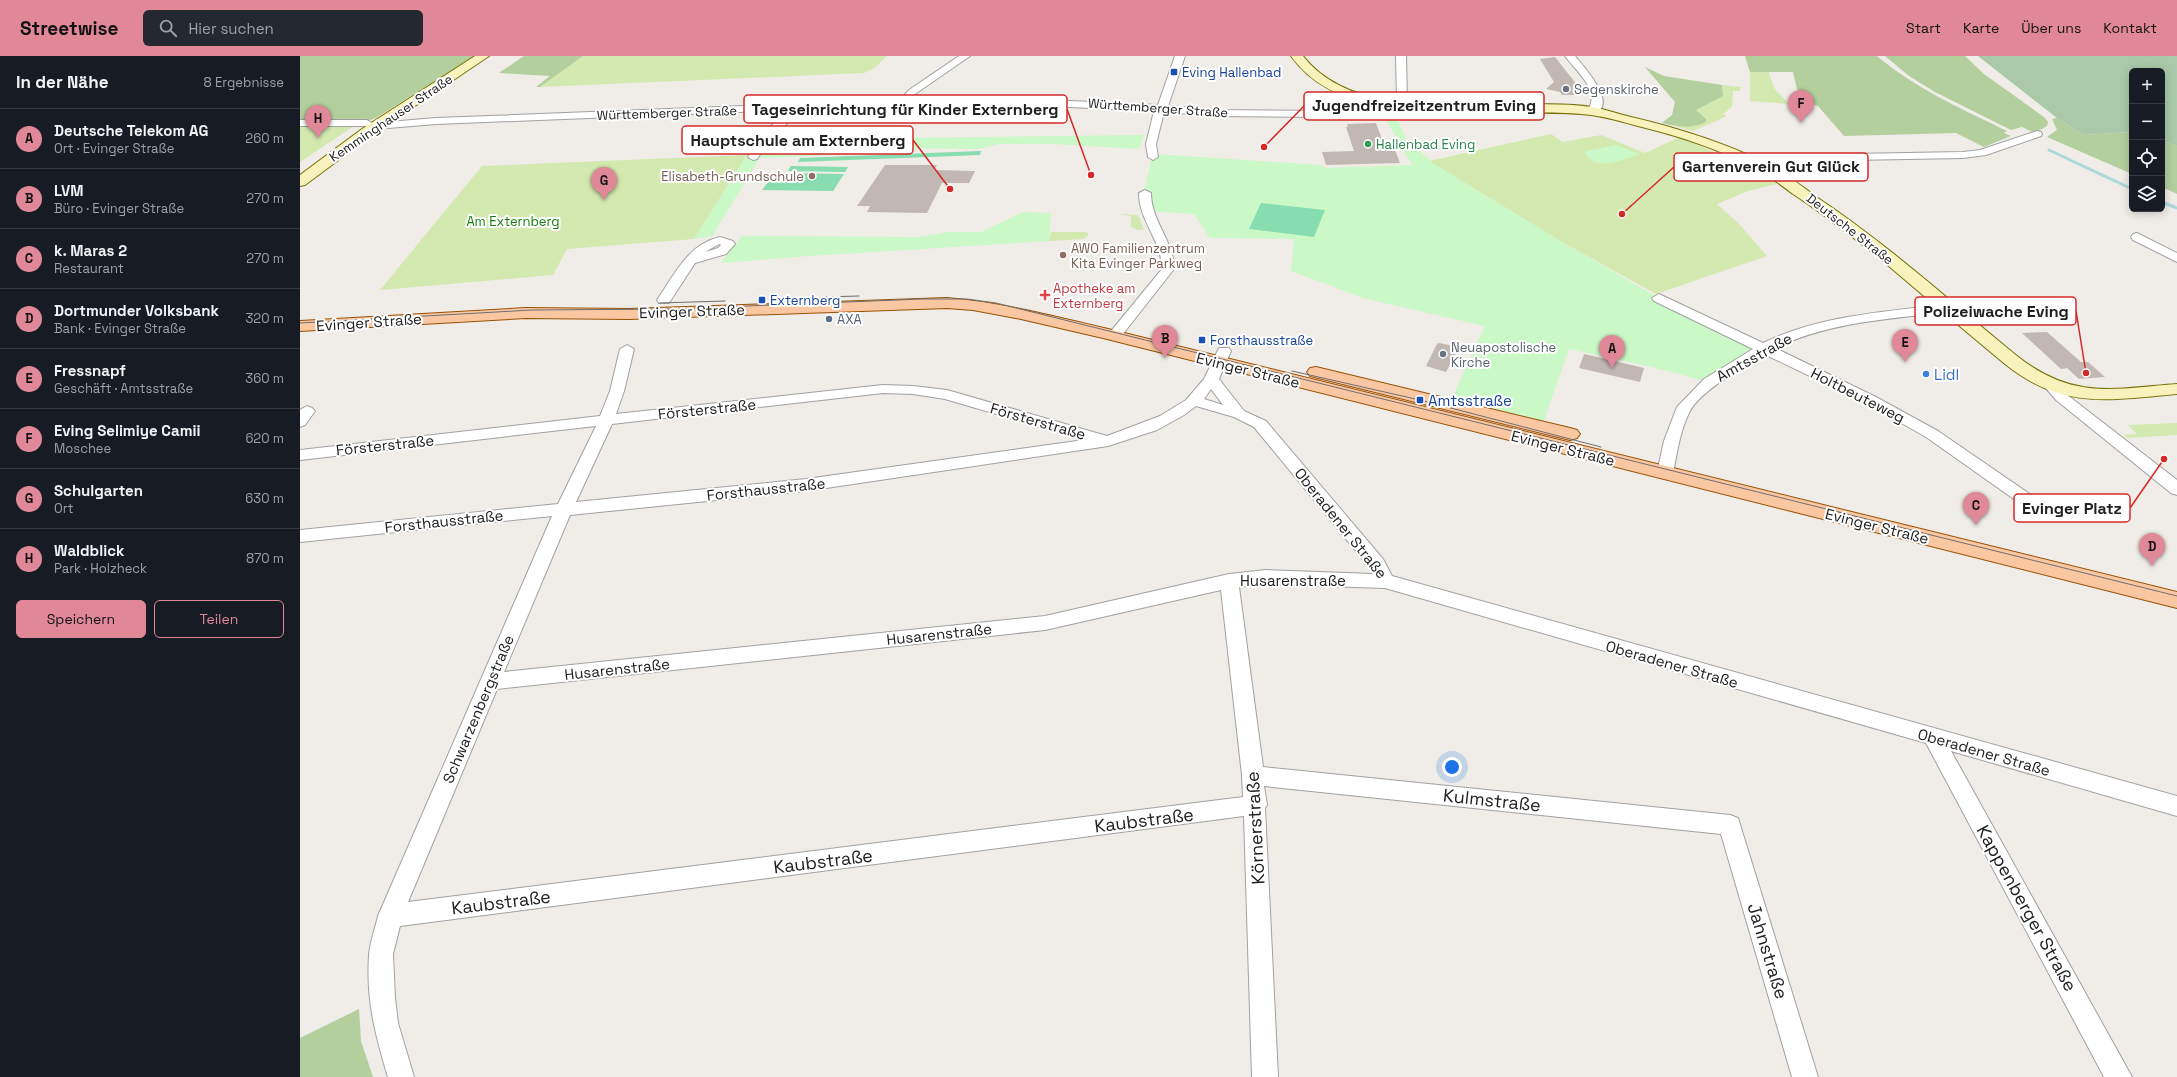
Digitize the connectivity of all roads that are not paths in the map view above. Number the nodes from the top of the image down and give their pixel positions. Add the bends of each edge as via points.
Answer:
1 (483, 56) edge
2 (966, 56) edge
3 (1180, 56) edge
4 (1297, 56) edge
5 (1401, 56) edge
6 (1570, 56) edge
7 (904, 102) junction
8 (1374, 102) junction
9 (1402, 102) dead end
10 (800, 107) junction
11 (1162, 108) junction
12 (1592, 111) junction
13 (388, 118) junction
14 (436, 121) junction
15 (300, 123) edge
16 (372, 124) junction
17 (2036, 134) dead end
18 (753, 156) dead end
19 (1153, 157) dead end
20 (1754, 162) junction
21 (300, 182) edge
22 (1145, 193) dead end
23 (2137, 237) dead end
24 (2177, 258) edge
25 (692, 260) dead end
26 (1659, 298) dead end
27 (664, 300) junction
28 (1948, 308) junction
29 (300, 314) edge
30 (300, 326) edge
31 (1118, 331) junction
32 (1764, 348) junction
33 (627, 349) dead end
34 (1218, 364) junction
35 (2051, 386) junction
36 (2177, 389) edge
37 (1195, 401) junction
38 (1239, 414) junction
39 (606, 420) junction
40 (1108, 441) junction
41 (300, 455) edge
42 (1667, 466) junction
43 (2177, 489) edge
44 (564, 509) junction
45 (2044, 512) dead end
46 (300, 536) edge
47 (1229, 580) junction
48 (1385, 582) junction
49 (2177, 585) edge
50 (2177, 600) edge
51 (489, 682) junction
52 (1934, 738) junction
53 (1254, 774) junction
54 (1256, 805) junction
55 (2177, 806) edge
56 (1730, 825) joint
57 (390, 916) junction
58 (401, 1077) edge
59 (1265, 1077) edge
60 (1806, 1077) edge
61 (2119, 1077) edge

1 - 13 street, Kemminghauser Straße
2 - 7 street via 912,92
3 - 11 street
4 - 8 street, Deutsche Straße via 1331,85
5 - 9 street
6 - 12 street via 1598,95 1596,108
7 - 10 street, Württemberger Straße
7 - 11 street, Württemberger Straße via 1004,101
8 - 11 street, Württemberger Straße via 1353,112 1326,114 1222,113
8 - 12 street, Deutsche Straße via 1432,110
10 - 14 street, Württemberger Straße
10 - 18 street via 769,133
11 - 19 street via 1158,113 1151,144
12 - 20 street, Deutsche Straße via 1689,136
13 - 14 street, Württemberger Straße
13 - 16 street, Kemminghauser Straße
14 - 16 street, Württemberger Straße
15 - 16 street, Württemberger Straße
16 - 21 street, Kemminghauser Straße
17 - 20 street via 1982,152 1963,155 1794,158
20 - 28 street, Deutsche Straße via 1842,220
22 - 31 street via 1145,211 1167,252 1168,269
23 - 24 street
25 - 27 street
26 - 32 street, Holtbeuteweg
27 - 29 main road, Evinger Straße
27 - 31 main road, Evinger Straße via 963,293 1015,300
28 - 32 street, Amtsstraße via 1841,321 1791,335
28 - 35 street, Deutsche Straße via 2026,372
30 - 31 main road, Evinger Straße via 526,313 629,314 947,303 973,305
31 - 34 main road, Evinger Straße
32 - 42 street, Amtsstraße via 1709,382 1682,410
32 - 45 street, Holtbeuteweg via 1851,389 1932,434
33 - 39 street, Schwarzenbergstraße via 617,391
34 - 37 street, Forsthausstraße
34 - 38 street, Oberadener Straße
34 - 42 main road, Evinger Straße
35 - 36 street, Deutsche Straße via 2085,394
35 - 43 street via 2061,397
37 - 38 street, Oberadener Straße
37 - 40 street, Forsthausstraße via 1151,428
38 - 48 street, Oberadener Straße via 1260,424 1377,564
39 - 40 street, Försterstraße via 883,389 913,390 947,395
39 - 41 street, Försterstraße
39 - 44 street, Schwarzenbergstraße
40 - 44 street, Forsthausstraße via 806,485
42 - 49 main road, Evinger Straße
42 - 50 main road, Evinger Straße
44 - 46 street, Forsthausstraße
44 - 51 street, Schwarzenbergstraße
47 - 48 street, Husarenstraße via 1266,577
47 - 51 street, Husarenstraße via 1045,623
47 - 53 street, Körnerstraße
48 - 52 street, Oberadener Straße
51 - 57 street, Schwarzenbergstraße
52 - 55 street, Oberadener Straße
52 - 61 street, Kappenberger Straße
53 - 54 street, Körnerstraße
53 - 56 street, Kulmstraße
54 - 57 street, Kaubstraße
54 - 59 street, Körnerstraße
56 - 60 street, Jahnstraße
57 - 58 street, Schwarzenbergstraße via 381,954 382,998 385,1023

